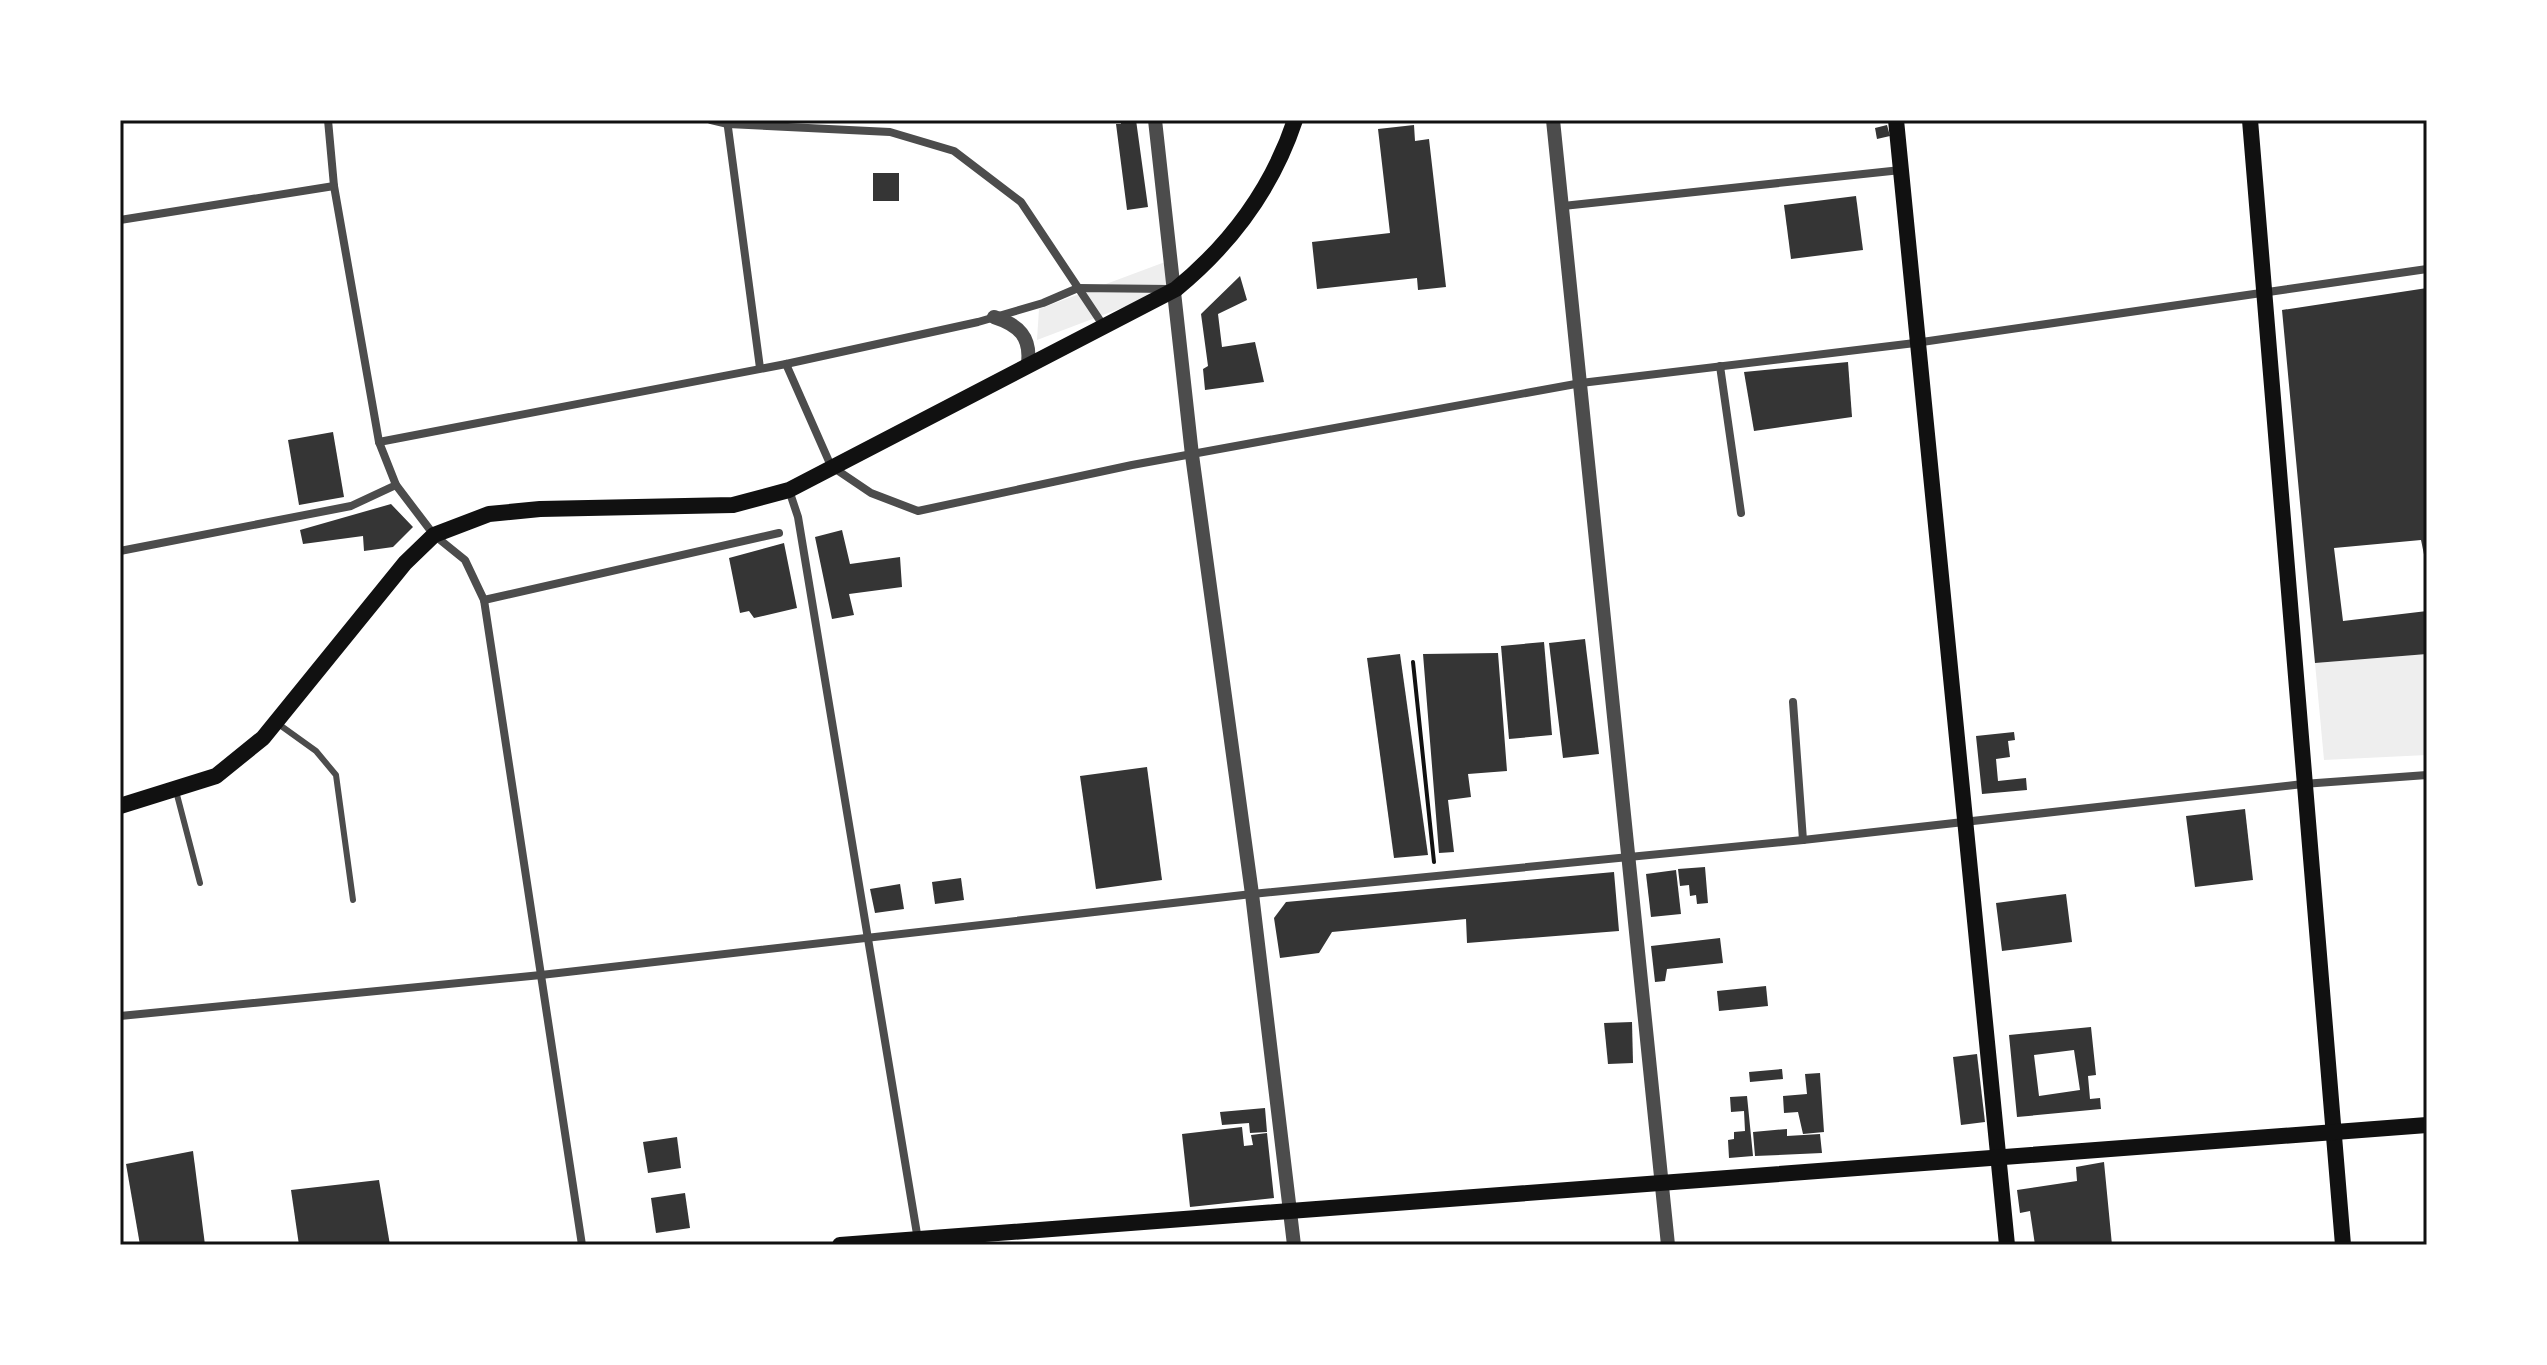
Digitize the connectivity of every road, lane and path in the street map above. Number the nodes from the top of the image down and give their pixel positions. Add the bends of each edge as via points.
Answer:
1 (328, 120) edge
2 (711, 120) edge
3 (1155, 120) edge
4 (1295, 120) edge
5 (1553, 120) edge
6 (1896, 120) edge
7 (2250, 120) edge
8 (727, 122) edge
9 (1901, 170) junction
10 (334, 186) junction
11 (1563, 206) junction
12 (120, 220) edge
13 (2427, 269) edge
14 (1078, 288) junction
15 (1176, 289) junction
16 (2263, 292) junction
17 (994, 317) junction
18 (1103, 325) junction
19 (1915, 343) junction
20 (1028, 363) junction
21 (786, 364) junction
22 (1720, 366) junction
23 (760, 368) junction
24 (1581, 383) junction
25 (379, 442) junction
26 (1192, 455) junction
27 (831, 466) junction
28 (396, 485) junction
29 (789, 490) junction
30 (1741, 513) dead end
31 (779, 533) dead end
32 (434, 535) junction
33 (120, 551) edge
34 (484, 600) junction
35 (1413, 662) dead end
36 (1793, 702) dead end
37 (277, 723) junction
38 (2427, 775) edge
39 (2303, 784) junction
40 (176, 791) junction
41 (120, 806) edge
42 (1967, 820) junction
43 (1803, 840) junction
44 (1630, 857) junction
45 (1436, 876) junction
46 (200, 883) dead end
47 (1252, 894) junction
48 (353, 900) dead end
49 (865, 938) junction
50 (541, 975) junction
51 (120, 1016) edge
52 (2427, 1125) edge
53 (2333, 1133) junction
54 (2000, 1156) junction
55 (1661, 1181) junction
56 (1290, 1211) junction
57 (918, 1242) edge
58 (582, 1245) edge
59 (840, 1245) edge
60 (1294, 1245) edge
61 (1668, 1245) edge
62 (2007, 1245) edge
63 (2343, 1245) edge

1 - 10 street
2 - 8 street
3 - 15 street
4 - 15 main road via 1247,218 1220,251
5 - 11 street
6 - 9 main road
7 - 16 main road
8 - 14 street via 890,132 954,151 1021,202
8 - 23 street
9 - 11 street
9 - 19 main road
10 - 12 street
10 - 25 street
11 - 24 street
13 - 16 street
14 - 15 street
14 - 17 street
14 - 18 street
15 - 18 main road
15 - 26 street
16 - 19 street
16 - 39 main road
17 - 20 street via 1023,333 1030,346
17 - 21 street
18 - 20 main road
19 - 22 street
19 - 42 main road
20 - 27 main road
21 - 23 street
21 - 27 street
22 - 24 street
22 - 30 street
23 - 25 street
24 - 26 street
24 - 44 street
25 - 28 street
26 - 27 street via 918,511 871,493
26 - 47 street
27 - 29 main road
28 - 32 street
28 - 33 street via 351,506
29 - 32 main road via 733,505 489,514
29 - 49 street via 842,765
31 - 34 street
32 - 34 street via 465,560
32 - 37 main road via 405,563
34 - 50 street
35 - 45 path
36 - 43 street
37 - 40 main road via 216,776
37 - 48 lane via 316,751 336,775
38 - 39 street
39 - 42 street
39 - 53 main road
40 - 41 main road
40 - 46 lane
42 - 43 street
42 - 54 main road
43 - 44 street
44 - 45 street
44 - 55 street
45 - 47 street
47 - 49 street
47 - 56 street
49 - 50 street
49 - 57 street
50 - 51 street
50 - 58 street
52 - 53 main road
53 - 54 main road
53 - 63 main road
54 - 55 main road
54 - 62 main road
55 - 56 main road
55 - 61 street
56 - 57 main road
56 - 60 street
57 - 59 main road

